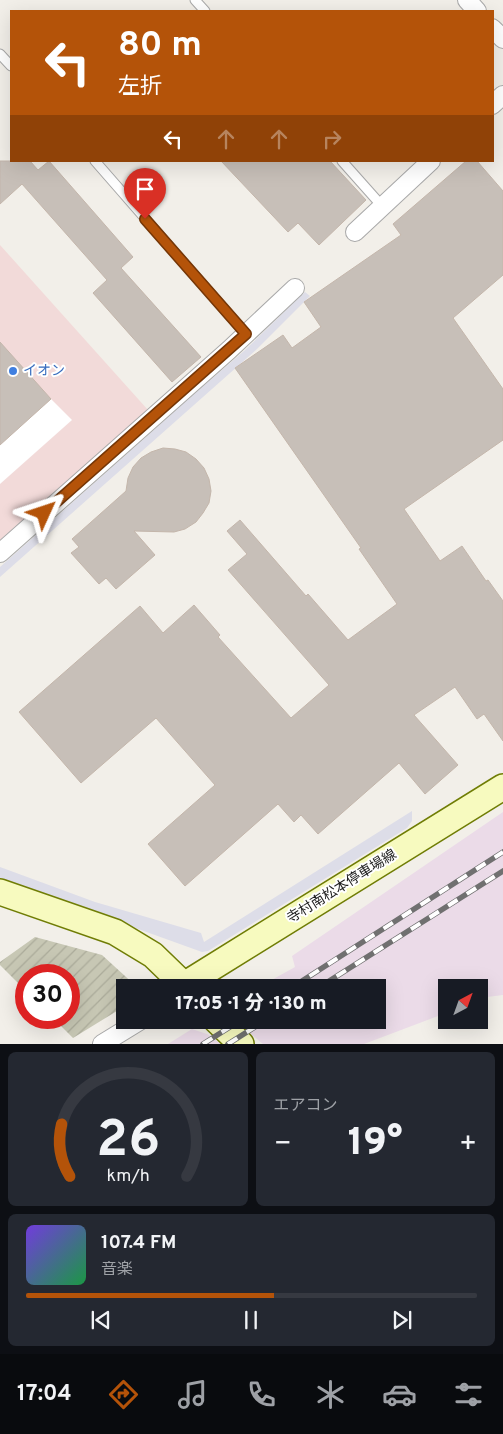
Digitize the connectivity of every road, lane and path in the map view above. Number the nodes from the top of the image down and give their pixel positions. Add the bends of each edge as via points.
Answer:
1 (195, 0) edge
2 (467, 0) edge
3 (204, 10) edge
4 (476, 10) edge
5 (494, 30) edge
6 (503, 39) edge
7 (0, 54) edge
8 (10, 65) edge
9 (96, 162) edge
10 (343, 162) edge
11 (430, 162) edge
12 (382, 206) junction
13 (355, 232) dead end
14 (295, 288) dead end
15 (246, 334) junction
16 (0, 553) edge
17 (503, 787) edge
18 (0, 892) edge
19 (176, 979) edge
20 (197, 979) edge
21 (126, 1029) edge
22 (226, 1029) edge
23 (102, 1044) edge
24 (242, 1044) edge

1 - 3 lane
2 - 4 street
5 - 6 street
7 - 8 lane
9 - 15 lane
10 - 12 lane
11 - 12 street
12 - 13 street
14 - 15 street
15 - 16 street
17 - 20 main road, 寺村南松本停車場線
18 - 19 main road via 115,932 152,955
21 - 23 street
22 - 24 main road

